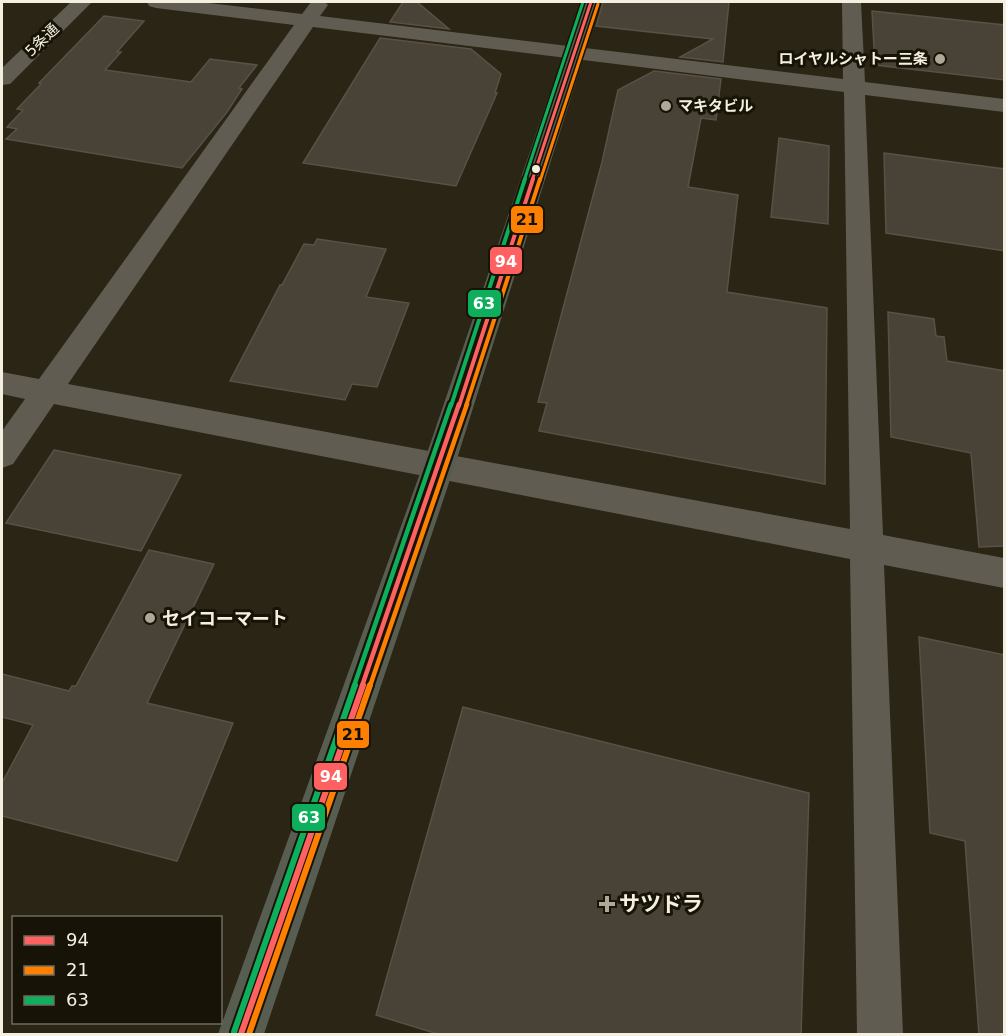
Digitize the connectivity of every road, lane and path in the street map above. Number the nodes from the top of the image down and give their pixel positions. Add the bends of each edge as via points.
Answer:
1 (82, 2) edge
2 (156, 2) edge
3 (591, 2) edge
4 (852, 2) edge
5 (314, 11) edge
6 (575, 53) junction
7 (2, 79) edge
8 (854, 87) junction
9 (1005, 105) edge
10 (2, 383) edge
11 (45, 392) junction
12 (2, 455) edge
13 (439, 465) junction
14 (867, 547) junction
15 (1005, 573) edge
16 (241, 1035) edge
17 (880, 1035) edge

1 - 7 street, 5条通
2 - 5 street
3 - 6 highway
4 - 8 street
5 - 6 street
5 - 11 street
6 - 8 street
6 - 13 highway
8 - 9 street
8 - 14 street
10 - 11 street
11 - 12 street
11 - 13 street
13 - 14 street
13 - 16 highway
14 - 15 street
14 - 17 street

